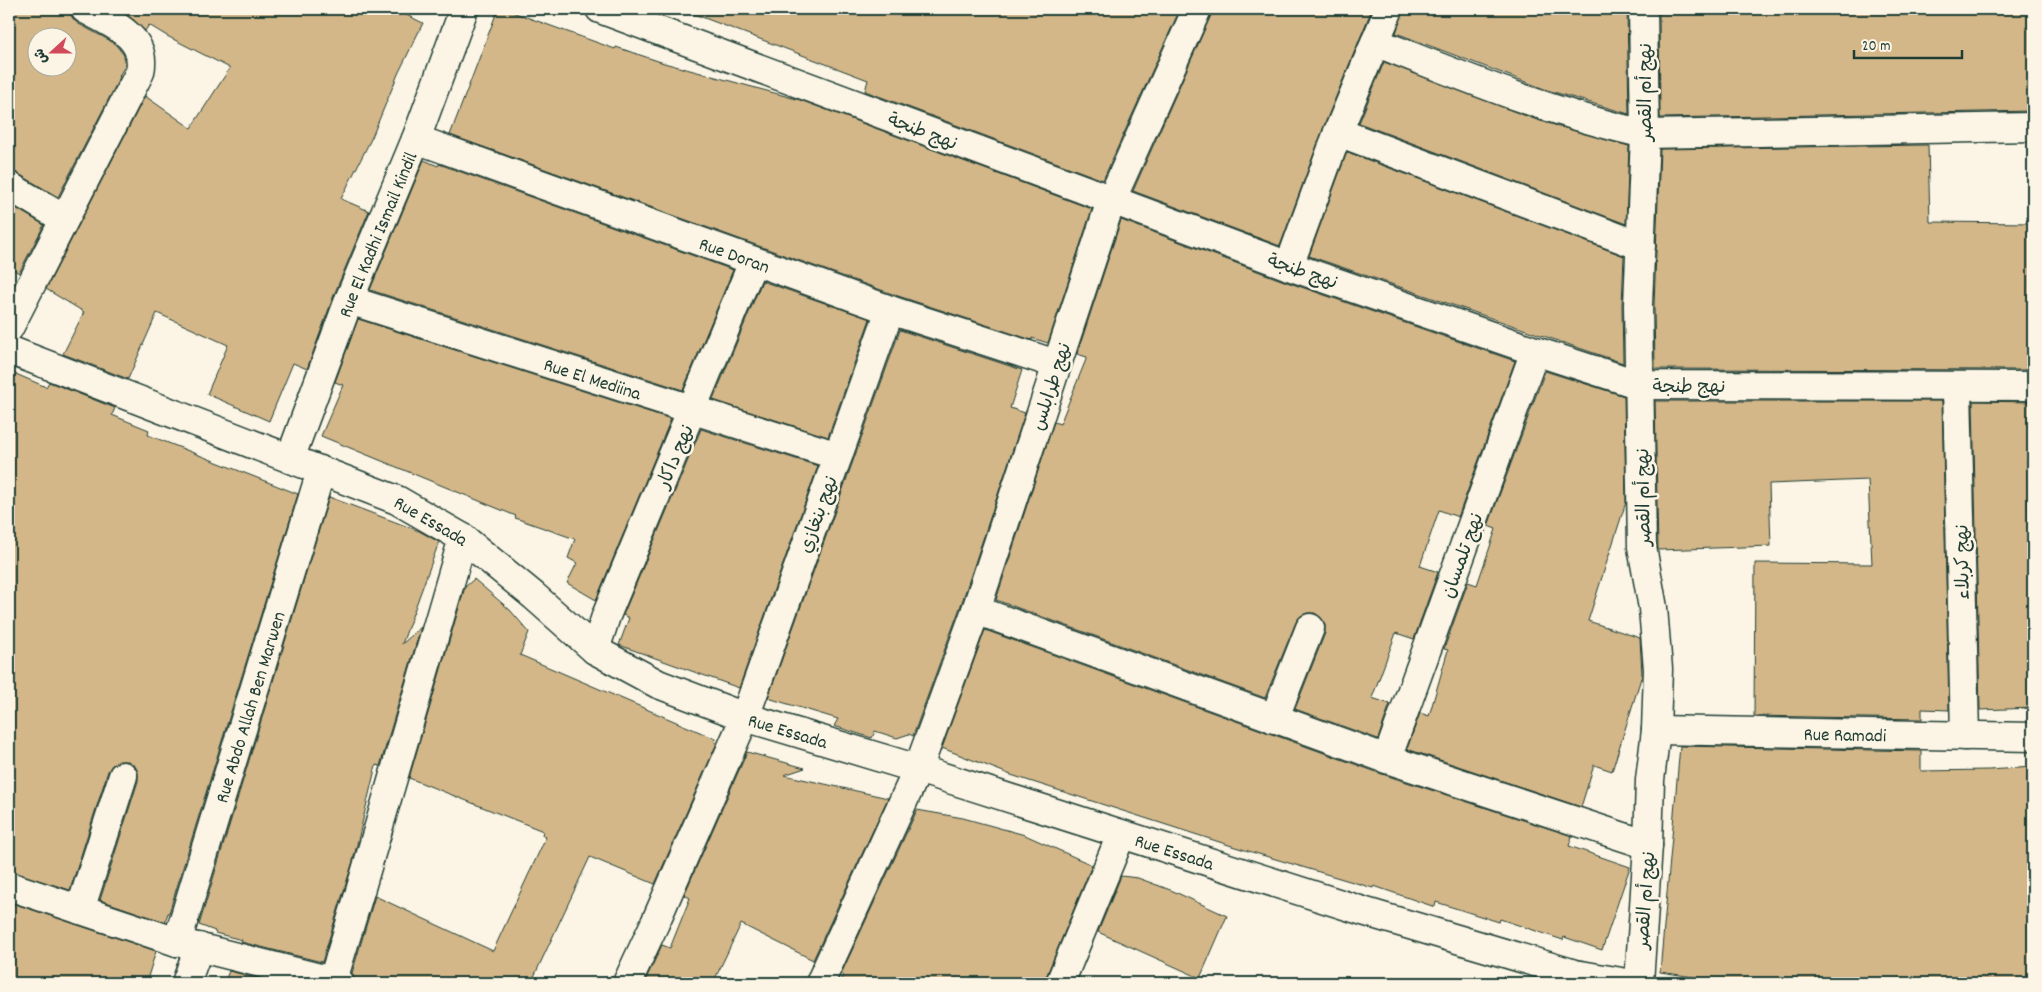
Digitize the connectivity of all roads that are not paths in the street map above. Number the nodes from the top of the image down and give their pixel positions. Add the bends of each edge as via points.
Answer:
1 (85, 9) edge
2 (464, 9) edge
3 (600, 9) edge
4 (1197, 9) edge
5 (1389, 9) edge
6 (1643, 9) edge
7 (1375, 42) junction
8 (2033, 127) edge
9 (1338, 132) junction
10 (1645, 134) junction
11 (416, 139) junction
12 (9, 186) edge
13 (1111, 201) junction
14 (64, 219) junction
15 (1641, 246) junction
16 (753, 262) junction
17 (1289, 266) junction
18 (349, 300) junction
19 (890, 310) junction
20 (9, 346) edge
21 (1535, 351) junction
22 (1056, 364) junction
23 (1640, 384) junction
24 (2033, 386) edge
25 (1957, 387) junction
26 (693, 410) junction
27 (838, 456) junction
28 (290, 459) junction
29 (322, 471) junction
30 (463, 538) junction
31 (976, 610) junction
32 (1310, 628) dead end
33 (596, 650) junction
34 (745, 718) junction
35 (1274, 719) junction
36 (1656, 730) junction
37 (1965, 736) junction
38 (2033, 738) edge
39 (1387, 759) junction
40 (918, 769) junction
41 (123, 776) dead end
42 (1121, 835) junction
43 (1648, 845) junction
44 (9, 886) edge
45 (80, 910) junction
46 (188, 945) junction
47 (1573, 978) edge
48 (336, 982) edge
49 (186, 983) edge
50 (627, 983) edge
51 (820, 983) edge
52 (1060, 983) edge
53 (1627, 983) edge
54 (1639, 983) edge

1 - 14 street via 129,34 136,43 142,62 140,72
2 - 11 street, Rue El Kadhi Ismail Kindil
3 - 13 street, نهج طنجة
4 - 13 street, نهج طرابلس
5 - 7 street
6 - 10 street, نهج أم القصر
7 - 9 street
7 - 10 street via 1518,98 1599,124
8 - 10 street
9 - 15 street
9 - 17 street
10 - 15 street, نهج أم القصر
11 - 16 street, Rue Doran
11 - 18 street, Rue El Kadhi Ismail Kindil
12 - 14 street
13 - 17 street, نهج طنجة
13 - 22 street, نهج طرابلس
14 - 20 street
15 - 23 street, نهج أم القصر via 1638,305
16 - 19 street, Rue Doran
16 - 26 street, نهج داكار
17 - 21 street, نهج طنجة
18 - 26 street, Rue El Mediina
18 - 28 street, Rue El Kadhi Ismail Kindil
19 - 22 street, Rue Doran
19 - 27 street, نهج بنغازي
20 - 28 street, Rue Essada
21 - 23 street, نهج طنجة
21 - 39 street, نهج تلمسان
22 - 31 street, نهج طرابلس
23 - 25 street, نهج طنجة
23 - 36 street, نهج أم القصر via 1642,547 1656,638
24 - 25 street, نهج طنجة
25 - 37 street, نهج كربلاء
26 - 27 street, Rue El Mediina
26 - 33 street, نهج داكار via 606,616
27 - 34 street, نهج بنغازي
28 - 29 street, Rue Essada
29 - 30 street, Rue Essada via 397,500
29 - 46 street, Rue Abdo Allah Ben Marwen
30 - 33 street, Rue Essada
30 - 48 street
31 - 35 street
31 - 40 street, نهج طرابلس
32 - 35 street
33 - 34 street, Rue Essada via 658,684
34 - 40 street, Rue Essada
34 - 50 street, نهج بنغازي
35 - 39 street
36 - 37 street, Rue Ramadi
36 - 43 street, نهج أم القصر via 1650,780
37 - 38 street, Rue Ramadi
39 - 43 street
40 - 42 street, Rue Essada
40 - 51 street, نهج طرابلس
41 - 45 street
42 - 47 street, Rue Essada
42 - 52 street
43 - 54 street, نهج أم القصر
44 - 45 street
45 - 46 street
46 - 48 street
46 - 49 street, Rue Abdo Allah Ben Marwen
47 - 53 street, Rue Essada

